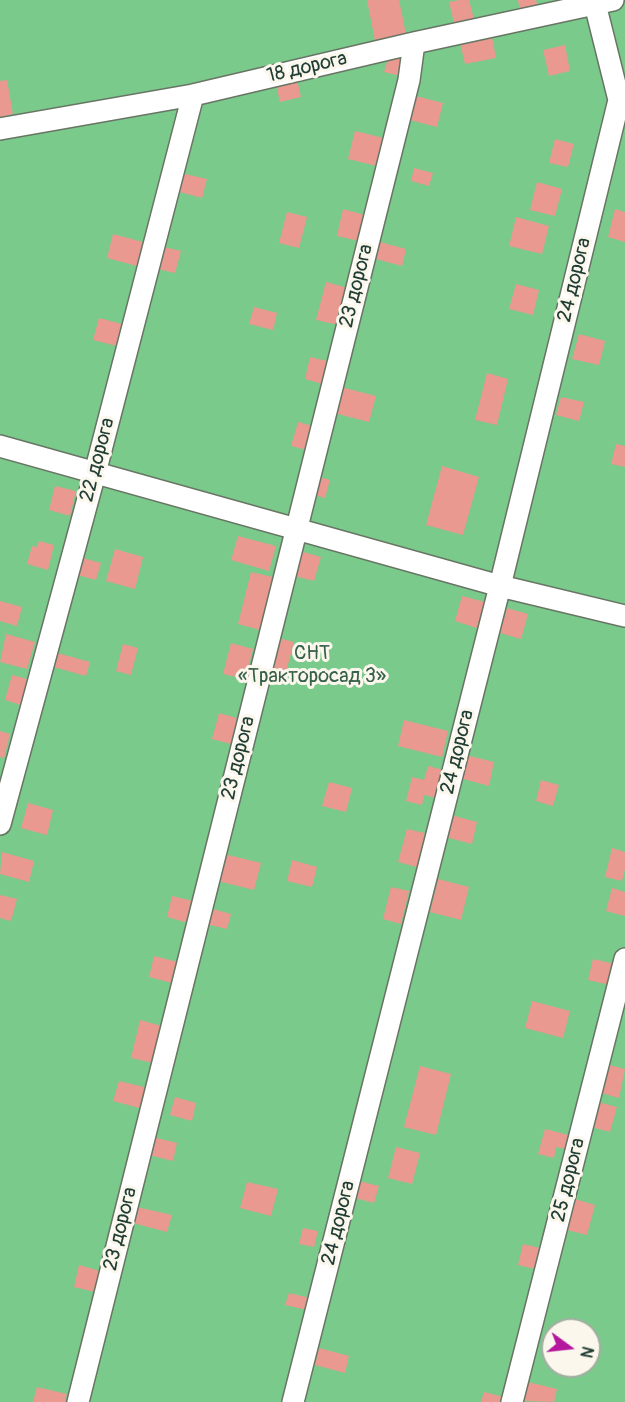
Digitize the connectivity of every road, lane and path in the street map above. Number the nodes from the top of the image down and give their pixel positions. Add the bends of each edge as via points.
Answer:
1 (601, 1) edge
2 (414, 43) junction
3 (193, 96) junction
4 (622, 100) edge
5 (0, 129) edge
6 (0, 446) edge
7 (95, 473) junction
8 (296, 529) junction
9 (500, 586) junction
10 (625, 616) edge
11 (0, 824) edge
12 (625, 959) edge
13 (78, 1402) edge
14 (293, 1402) edge
15 (512, 1402) edge

1 - 2 street, 18 дорога
1 - 4 street
2 - 3 street, 18 дорога
2 - 8 street, 23 дорога via 409,80
3 - 5 street, 18 дорога
3 - 7 street, 22 дорога
4 - 9 street, 24 дорога
6 - 7 street
7 - 8 street
7 - 11 street, 22 дорога
8 - 9 street
8 - 13 street, 23 дорога
9 - 10 street
9 - 14 street, 24 дорога
12 - 15 street, 25 дорога

